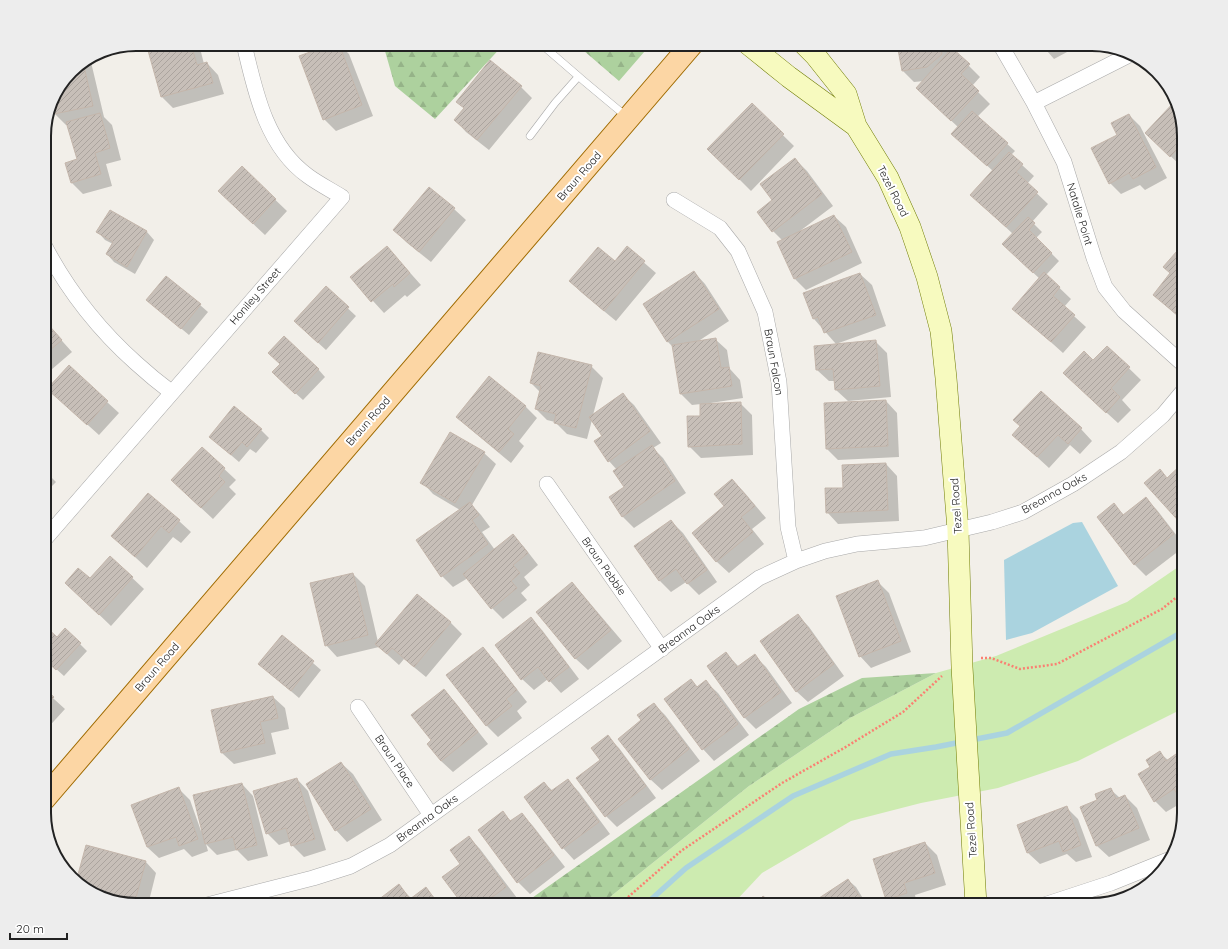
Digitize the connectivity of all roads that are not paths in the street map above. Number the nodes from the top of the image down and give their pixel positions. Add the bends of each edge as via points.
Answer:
1 (246, 51) edge
2 (549, 51) edge
3 (686, 51) edge
4 (757, 51) edge
5 (811, 51) edge
6 (1004, 51) edge
7 (1125, 57) edge
8 (578, 77) junction
9 (1034, 103) junction
10 (629, 118) junction
11 (856, 126) junction
12 (530, 136) dead end
13 (674, 200) dead end
14 (51, 258) edge
15 (1177, 358) edge
16 (171, 392) junction
17 (1177, 398) edge
18 (547, 484) dead end
19 (958, 530) junction
20 (51, 532) edge
21 (796, 561) junction
22 (662, 649) junction
23 (358, 707) dead end
24 (51, 791) edge
25 (431, 815) junction
26 (1160, 863) edge
27 (234, 898) edge
28 (976, 898) edge
29 (1066, 898) edge

1 - 16 street, Honiley Street via 255,90 273,134 295,164 308,176 342,197
2 - 8 lane
3 - 10 main road, Braun Road
4 - 11 main road, Tezel Road
5 - 11 main road, Tezel Road via 846,94
6 - 9 street, Natalie Point
7 - 9 street
8 - 10 lane
8 - 12 lane
9 - 15 street, Natalie Point via 1064,162 1105,287 1124,311
10 - 24 main road, Braun Road
11 - 19 main road, Tezel Road via 888,178 910,227 927,277 941,331
13 - 21 street, Braun Falcon via 720,228 738,251 764,312 779,382 788,527
14 - 16 street via 76,297 104,332
16 - 20 street, Honiley Street
17 - 19 street, Breanna Oaks via 1163,415 1121,452 1074,484 1023,512
18 - 22 street, Braun Pebble
19 - 21 street, Breanna Oaks via 924,538 857,544
19 - 28 main road, Tezel Road via 962,663
21 - 22 street, Breanna Oaks via 759,578
22 - 25 street, Breanna Oaks
23 - 25 street, Braun Place
25 - 27 street, Breanna Oaks via 390,845 351,866
26 - 29 street via 1111,884

